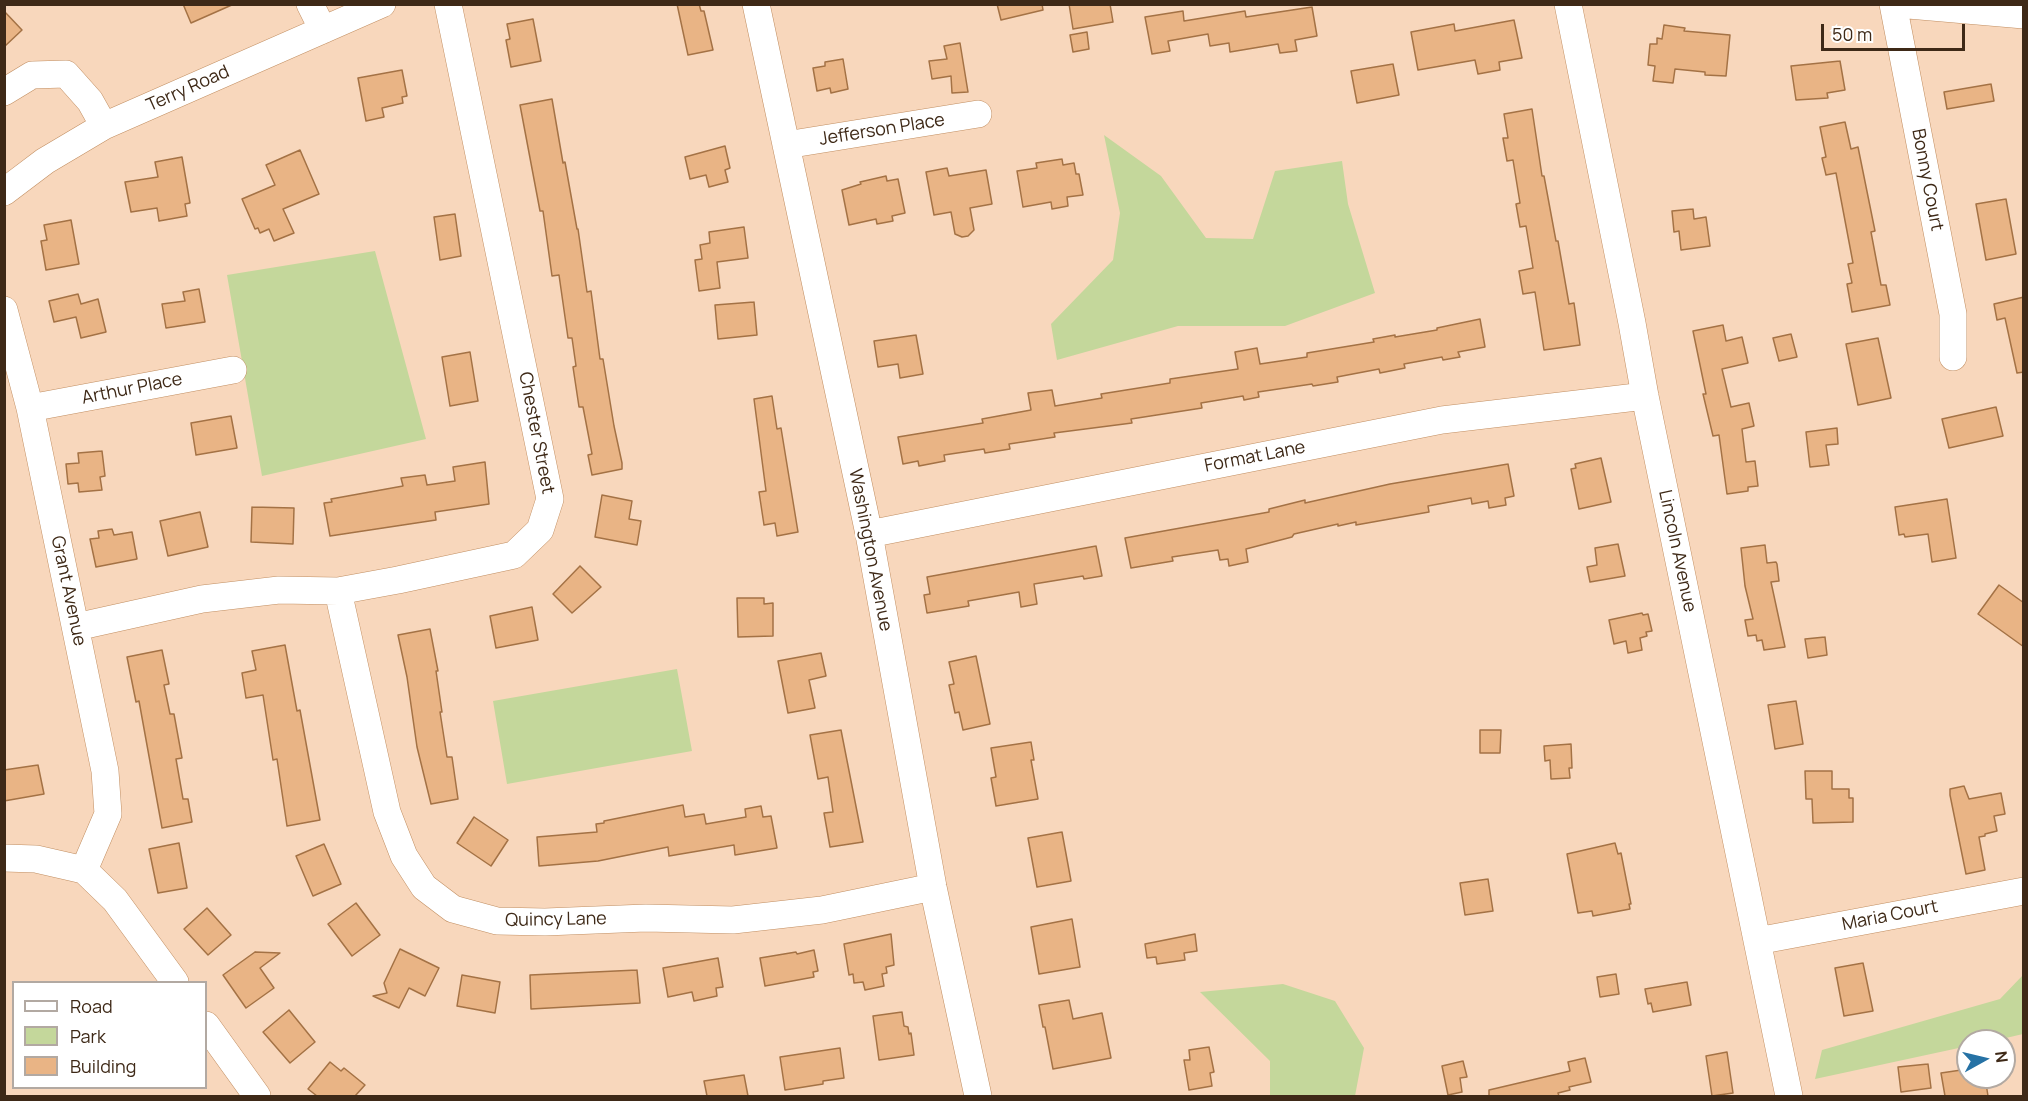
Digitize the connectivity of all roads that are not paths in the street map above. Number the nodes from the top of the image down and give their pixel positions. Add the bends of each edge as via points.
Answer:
1 (310, 4) edge
2 (382, 4) edge
3 (448, 4) edge
4 (756, 4) edge
5 (1568, 4) edge
6 (1895, 4) edge
7 (2024, 15) edge
8 (323, 30) junction
9 (4, 92) edge
10 (978, 114) dead end
11 (104, 126) junction
12 (786, 145) junction
13 (4, 192) edge
14 (4, 310) edge
15 (1953, 357) dead end
16 (233, 370) dead end
17 (1645, 396) junction
18 (30, 408) junction
19 (869, 534) junction
20 (338, 591) junction
21 (76, 627) junction
22 (4, 858) edge
23 (84, 870) junction
24 (933, 887) junction
25 (2024, 891) edge
26 (1757, 941) junction
27 (174, 981) edge
28 (207, 1026) edge
29 (257, 1096) edge
30 (978, 1096) edge
31 (1789, 1096) edge

1 - 8 street
2 - 8 street, Terry Road
3 - 20 street, Chester Street via 550,499 540,530 514,555
4 - 12 street, Washington Avenue
5 - 17 street, Lincoln Avenue
6 - 7 street
6 - 15 street, Bonny Court via 1953,314
8 - 11 street, Terry Road
9 - 11 street via 32,75 66,75 90,100
10 - 12 street, Jefferson Place
11 - 13 street, Terry Road via 45,161
12 - 19 street, Washington Avenue
14 - 18 street, Grant Avenue
16 - 18 street, Arthur Place
17 - 19 street, Format Lane via 1442,420
17 - 26 street, Lincoln Avenue
18 - 21 street, Grant Avenue
19 - 24 street, Washington Avenue
20 - 21 street, Chester Street via 279,590 202,599
20 - 24 street, Quincy Lane via 387,812 404,856 424,887 453,909 496,921 733,920 822,910
21 - 23 street, Grant Avenue via 105,771 108,813
22 - 23 street via 36,859
23 - 27 street via 115,900
24 - 30 street, Washington Avenue
25 - 26 street, Maria Court
26 - 31 street, Lincoln Avenue
28 - 29 street

